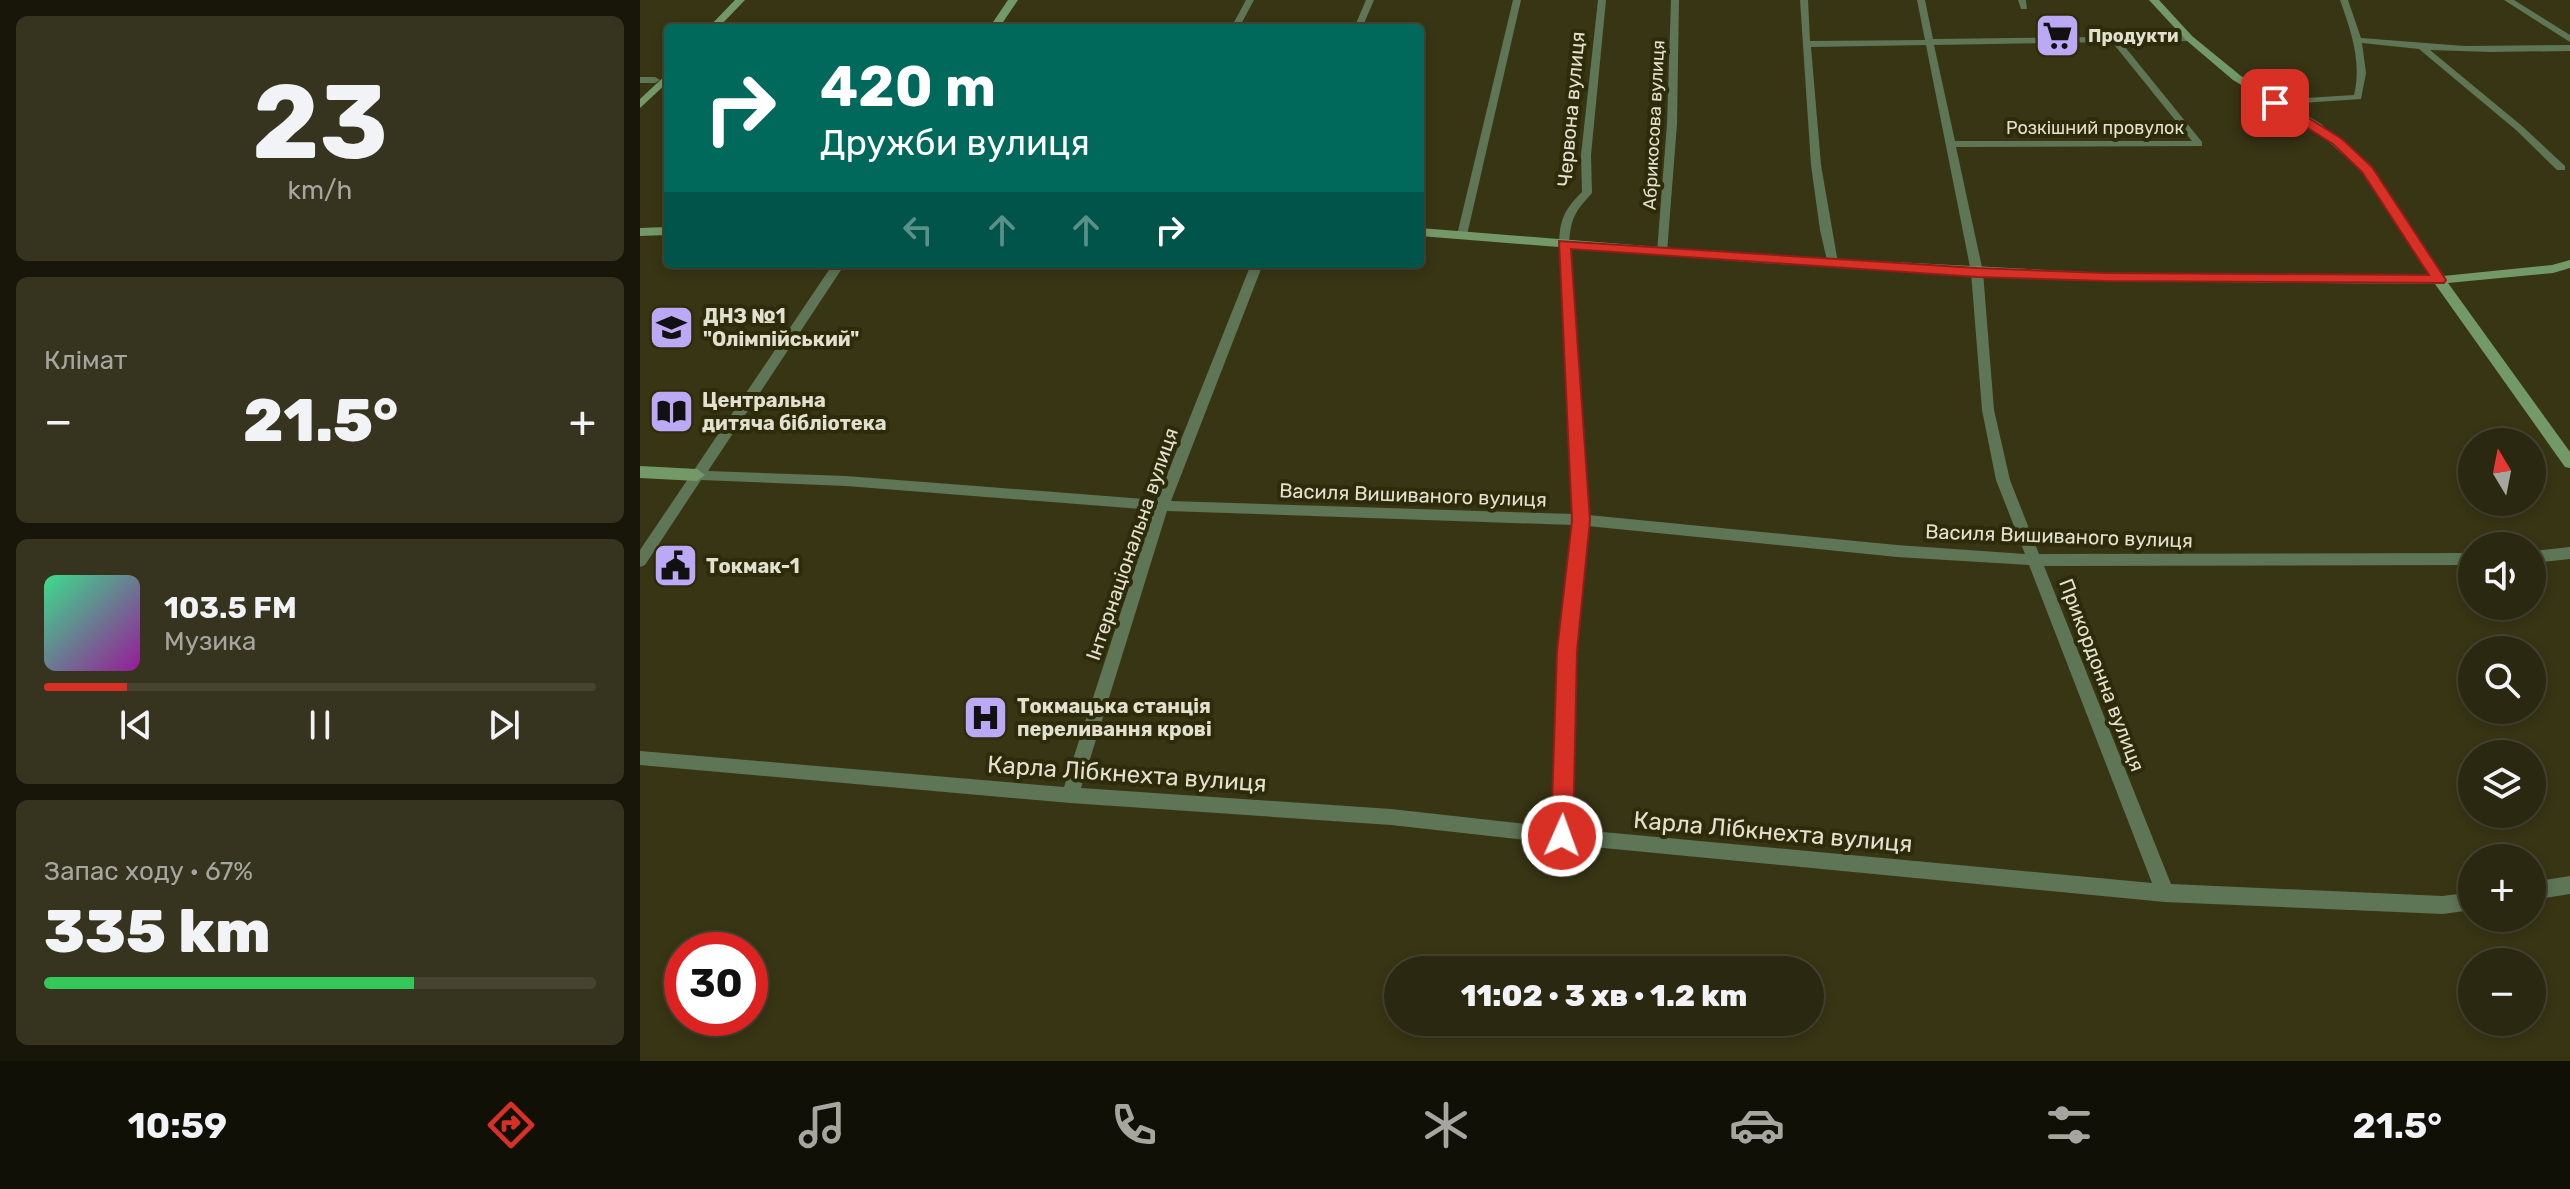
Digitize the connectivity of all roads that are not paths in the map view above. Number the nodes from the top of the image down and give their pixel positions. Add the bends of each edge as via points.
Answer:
1 (731, 0) edge
2 (740, 0) edge
3 (1013, 0) edge
4 (1025, 0) edge
5 (1250, 0) edge
6 (1370, 0) edge
7 (1517, 0) edge
8 (1602, 0) edge
9 (1675, 0) edge
10 (1804, 0) edge
11 (1921, 0) edge
12 (2154, 0) edge
13 (2344, 0) edge
14 (2508, 0) edge
15 (709, 24) edge
16 (717, 24) edge
17 (997, 24) edge
18 (1009, 24) edge
19 (1237, 24) edge
20 (1360, 24) edge
21 (2189, 38) junction
22 (2570, 39) edge
23 (2115, 40) junction
24 (2358, 40) junction
25 (1806, 44) junction
26 (1932, 44) junction
27 (2423, 48) junction
28 (2570, 48) edge
29 (664, 71) edge
30 (640, 80) edge
31 (655, 80) junction
32 (664, 80) edge
33 (640, 96) edge
34 (2275, 103) junction
35 (640, 105) edge
36 (1952, 144) junction
37 (2561, 168) dead end
38 (664, 231) edge
39 (640, 232) edge
40 (1424, 232) edge
41 (1462, 235) junction
42 (1564, 244) junction
43 (1662, 252) junction
44 (1832, 263) junction
45 (2570, 264) edge
46 (836, 268) edge
47 (1255, 268) edge
48 (1977, 272) junction
49 (2439, 280) junction
50 (2570, 463) edge
51 (640, 472) edge
52 (697, 475) junction
53 (1162, 506) junction
54 (1581, 520) junction
55 (2570, 553) edge
56 (2546, 556) edge
57 (2458, 559) edge
58 (2035, 560) junction
59 (640, 561) edge
60 (640, 758) edge
61 (1070, 795) junction
62 (1562, 836) junction
63 (2570, 885) edge
64 (2546, 889) edge
65 (2165, 893) junction
66 (2458, 903) edge

1 - 15 street
2 - 16 street
3 - 17 street
4 - 18 street
5 - 19 street
6 - 20 street
7 - 41 street
8 - 42 street, Червона вулиця via 1587,193 1571,209
9 - 43 street, Абрикосова вулиця
10 - 25 street
11 - 26 street, Прикордонна вулиця
12 - 21 street
13 - 24 street
14 - 22 street
21 - 23 street
21 - 34 street
23 - 26 street
23 - 36 street, Розкішний провулок via 2199,144
24 - 27 street
24 - 34 street via 2363,82 2358,97
25 - 26 street
25 - 44 street via 1815,164
26 - 36 street, Прикордонна вулиця
27 - 28 street
27 - 37 street
29 - 31 street
30 - 31 street
31 - 33 street
32 - 35 street
34 - 49 street via 2338,141 2367,170
36 - 48 street, Прикордонна вулиця
38 - 39 street
40 - 41 street
41 - 42 street
42 - 43 street
42 - 54 street, Червона вулиця
43 - 44 street
44 - 48 street
45 - 49 street
46 - 52 street
47 - 53 street, Інтернаціональна вулиця
48 - 49 street
48 - 58 street, Прикордонна вулиця via 1988,410 2003,480
49 - 50 street
51 - 52 street, Василя Вишиваного вулиця
52 - 53 street, Василя Вишиваного вулиця
52 - 59 street
53 - 54 street, Василя Вишиваного вулиця
53 - 61 street, Інтернаціональна вулиця
54 - 58 street, Василя Вишиваного вулиця
54 - 62 street, Червона вулиця via 1567,651
55 - 56 street
57 - 58 street, Василя Вишиваного вулиця
58 - 65 street, Прикордонна вулиця
60 - 61 street, Карла Лібкнехта вулиця
61 - 62 street, Карла Лібкнехта вулиця via 1391,817
62 - 65 street, Карла Лібкнехта вулиця
63 - 64 street
65 - 66 street, Карла Лібкнехта вулиця

